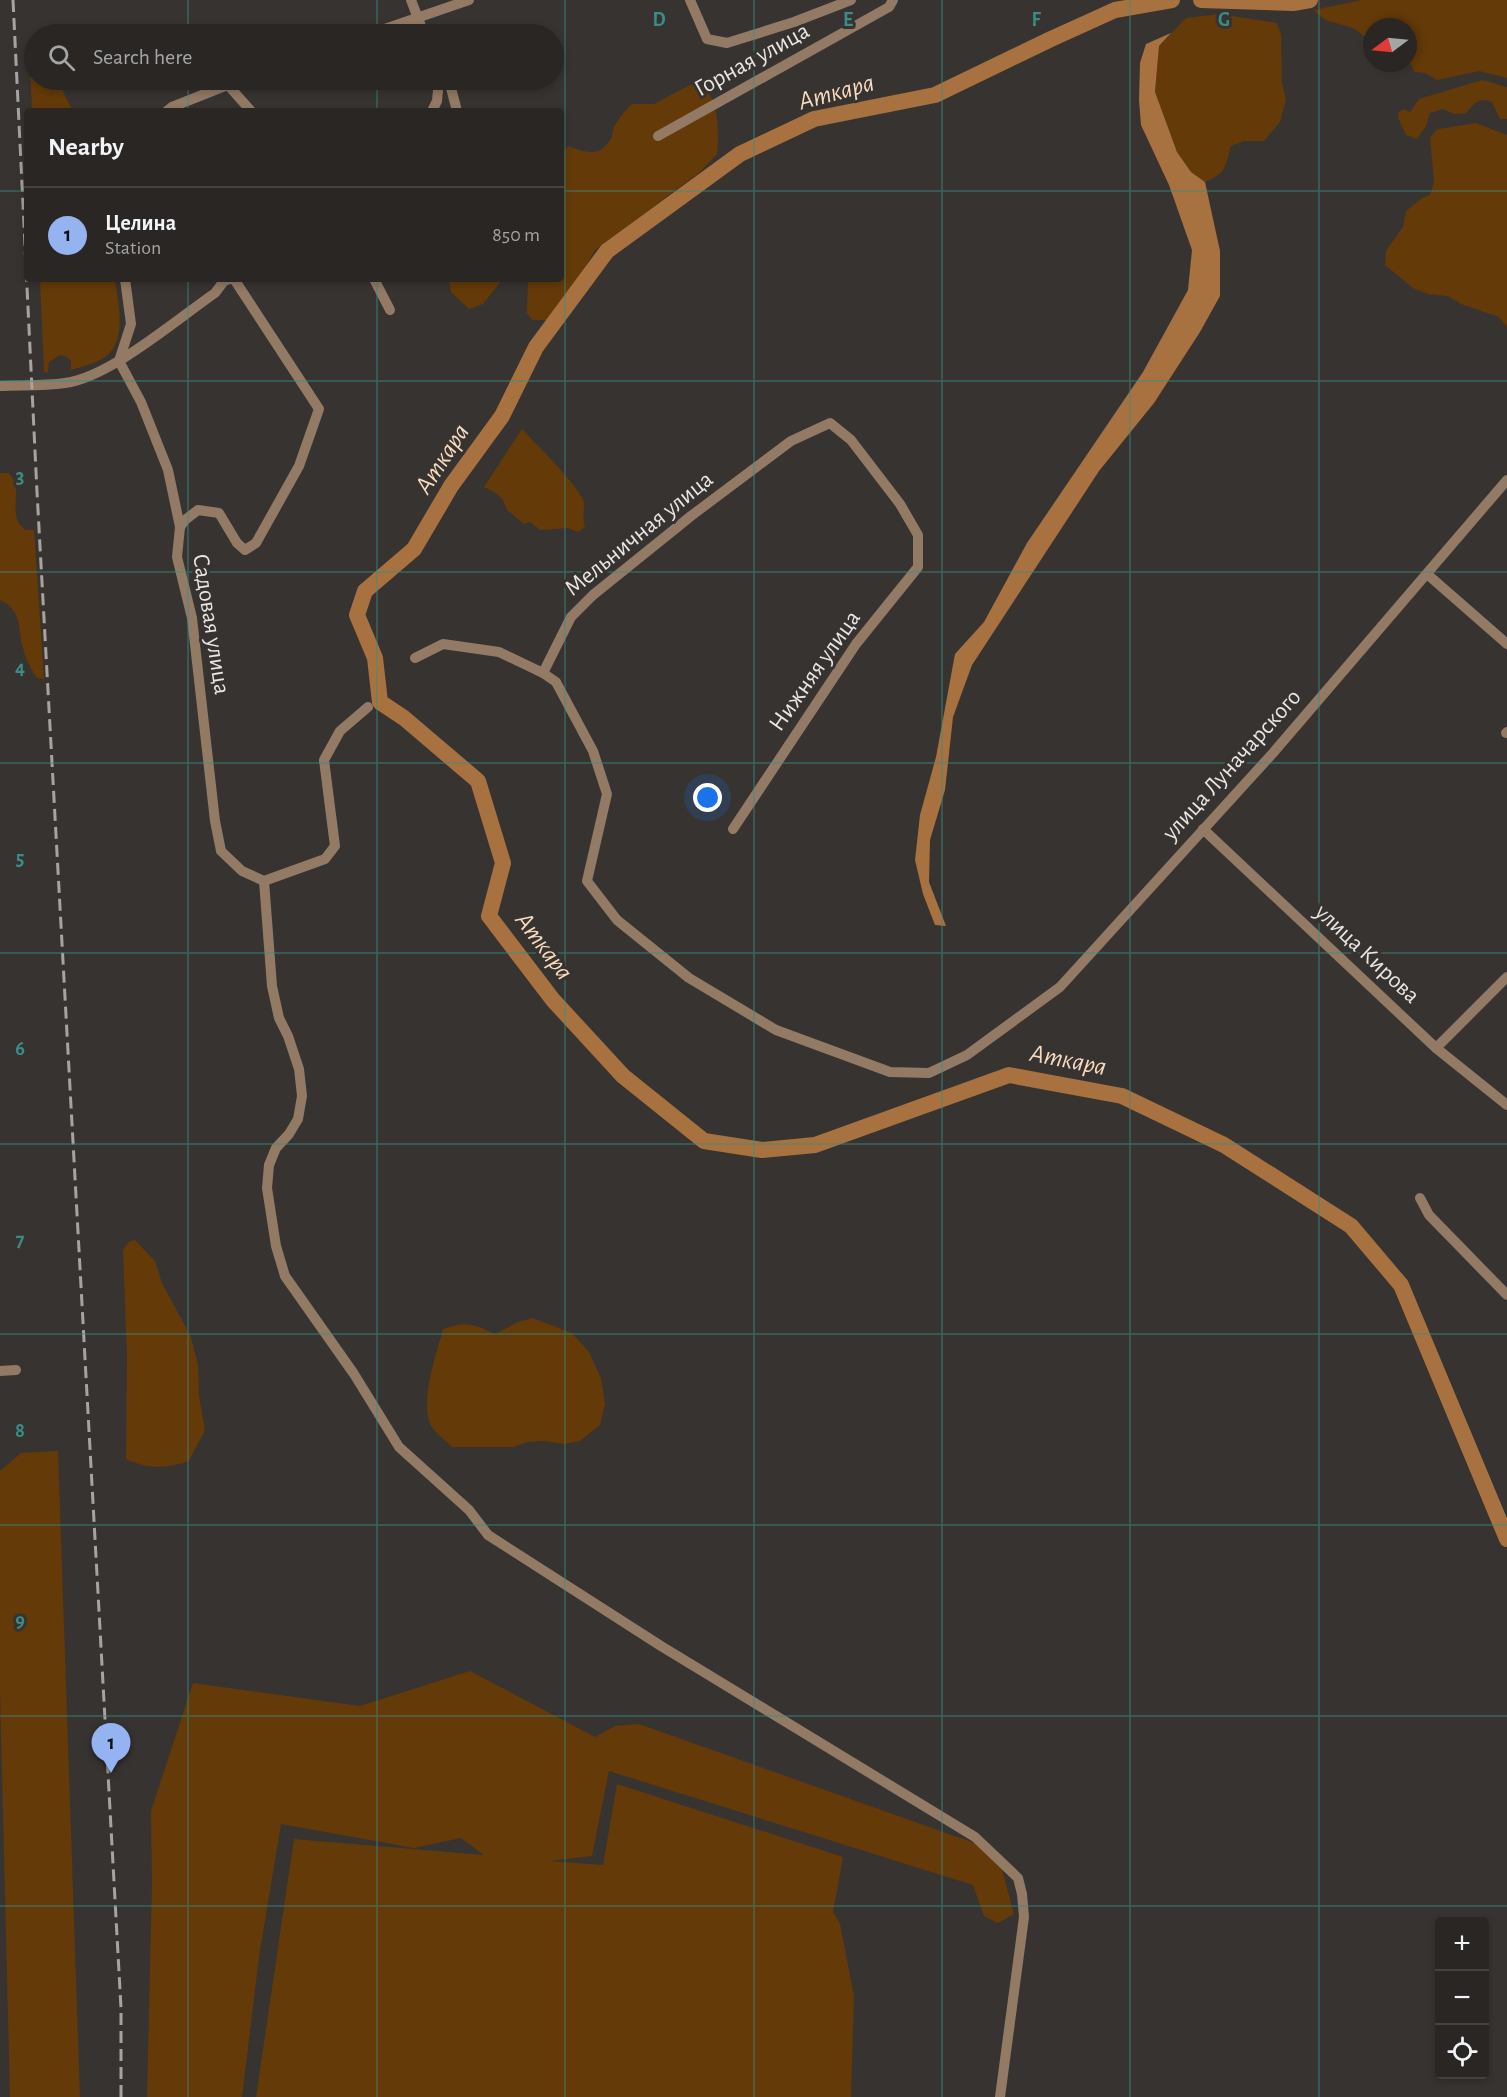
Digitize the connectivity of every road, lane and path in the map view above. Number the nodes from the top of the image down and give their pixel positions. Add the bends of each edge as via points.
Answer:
1 (411, 0) edge
2 (469, 0) edge
3 (690, 0) edge
4 (851, 0) edge
5 (893, 0) edge
6 (417, 18) junction
7 (399, 24) edge
8 (420, 24) edge
9 (213, 90) edge
10 (233, 90) edge
11 (438, 90) edge
12 (450, 90) edge
13 (171, 108) edge
14 (248, 108) edge
15 (434, 108) edge
16 (456, 108) edge
17 (658, 136) dead end
18 (126, 282) edge
19 (226, 282) edge
20 (229, 282) edge
21 (376, 282) edge
22 (390, 310) dead end
23 (119, 361) junction
24 (0, 386) edge
25 (1507, 480) edge
26 (180, 527) junction
27 (918, 535) joint
28 (1427, 574) junction
29 (1507, 644) edge
30 (415, 658) dead end
31 (543, 673) junction
32 (368, 707) dead end
33 (732, 829) dead end
34 (1203, 829) junction
35 (264, 882) junction
36 (1507, 977) edge
37 (1436, 1048) junction
38 (1507, 1105) edge
39 (1420, 1198) dead end
40 (1507, 1296) edge
41 (16, 1370) dead end
42 (0, 1371) edge
43 (1000, 2097) edge

1 - 6 street
2 - 6 street
3 - 4 street via 706,39 726,43
5 - 17 street, Горная улица via 889,8
6 - 7 street
6 - 8 street
9 - 13 street
10 - 14 street
11 - 15 street
12 - 16 street
18 - 23 street via 131,324
19 - 23 street
20 - 26 street via 319,410 299,466 256,543 245,550 219,513 198,510
21 - 22 street
23 - 24 street via 66,383
23 - 26 street, Садовая улица via 141,402 168,470
25 - 28 street, улица Луначарского
26 - 35 street, Садовая улица via 177,557 192,618 220,851 242,871
27 - 31 street, Мельничная улица via 900,504 851,440 830,423 791,441 592,595 571,617
27 - 33 street, Нижняя улица via 918,567 856,644
28 - 29 street
28 - 34 street, улица Луначарского
30 - 31 street via 443,644 499,652
31 - 34 street, улица Луначарского via 555,682 593,751 607,794 587,881 617,920 689,978 776,1030 890,1072 929,1073 967,1056 1060,987
32 - 35 street via 340,731 324,760 335,846 325,859
34 - 37 street, улица Кирова
35 - 43 street via 272,986 279,1018 299,1069 302,1096 298,1119 268,1165 267,1188 285,1276 354,1374 399,1447 469,1510 488,1535 661,1646 975,1837 1018,1878 1024,1917
36 - 37 street
37 - 38 street, улица Кирова
39 - 40 street via 1429,1215
41 - 42 street

